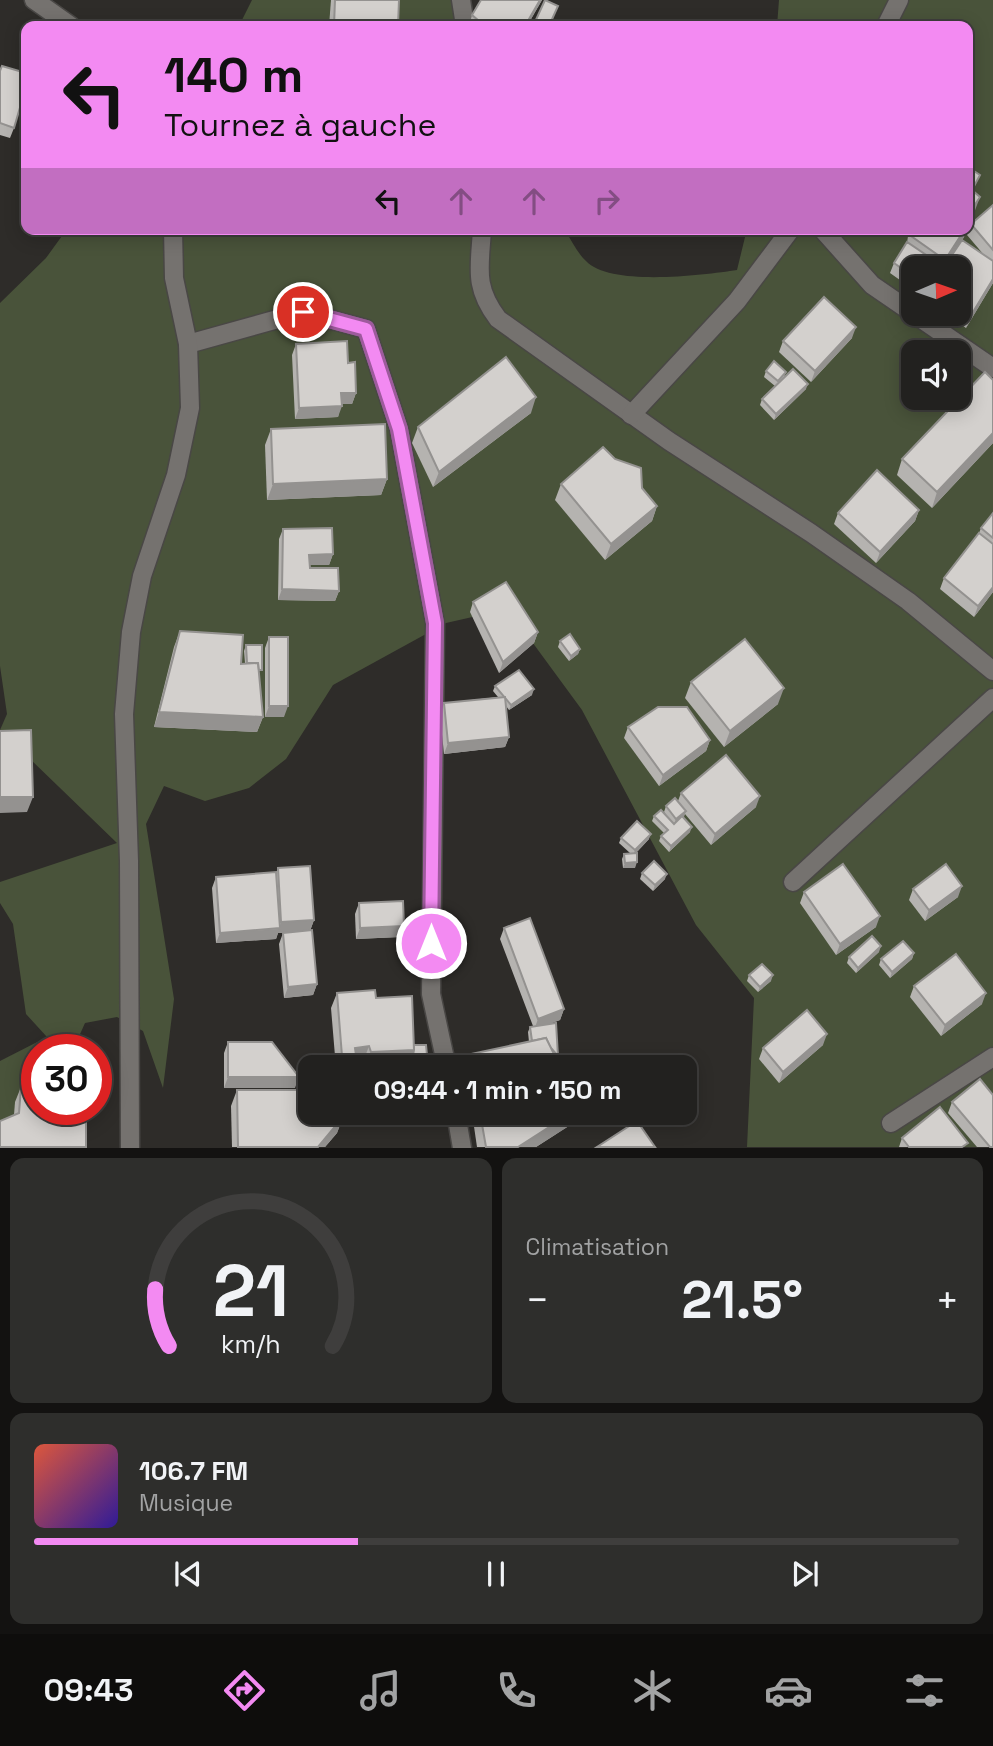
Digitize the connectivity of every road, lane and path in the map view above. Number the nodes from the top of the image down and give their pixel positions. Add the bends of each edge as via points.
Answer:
1 (34, 0) edge
2 (461, 0) edge
3 (899, 0) edge
4 (64, 21) edge
5 (464, 21) edge
6 (888, 21) edge
7 (173, 235) edge
8 (482, 235) edge
9 (786, 235) edge
10 (827, 235) edge
11 (188, 344) junction
12 (993, 368) edge
13 (631, 415) junction
14 (993, 671) edge
15 (993, 698) edge
16 (793, 882) dead end
17 (444, 1055) edge
18 (993, 1057) edge
19 (891, 1123) dead end
20 (458, 1125) edge
21 (130, 1147) edge
22 (462, 1147) edge

1 - 4 street
2 - 5 street
3 - 6 street
7 - 11 street via 174,278
8 - 13 street via 483,300 498,318
9 - 13 street via 737,301
10 - 12 street via 872,285
11 - 17 street via 303,312 366,329 399,429 435,623 431,994
11 - 21 street via 190,408 176,475 142,576 131,632 124,714
13 - 14 street via 908,601
15 - 16 street
18 - 19 street
20 - 22 street

